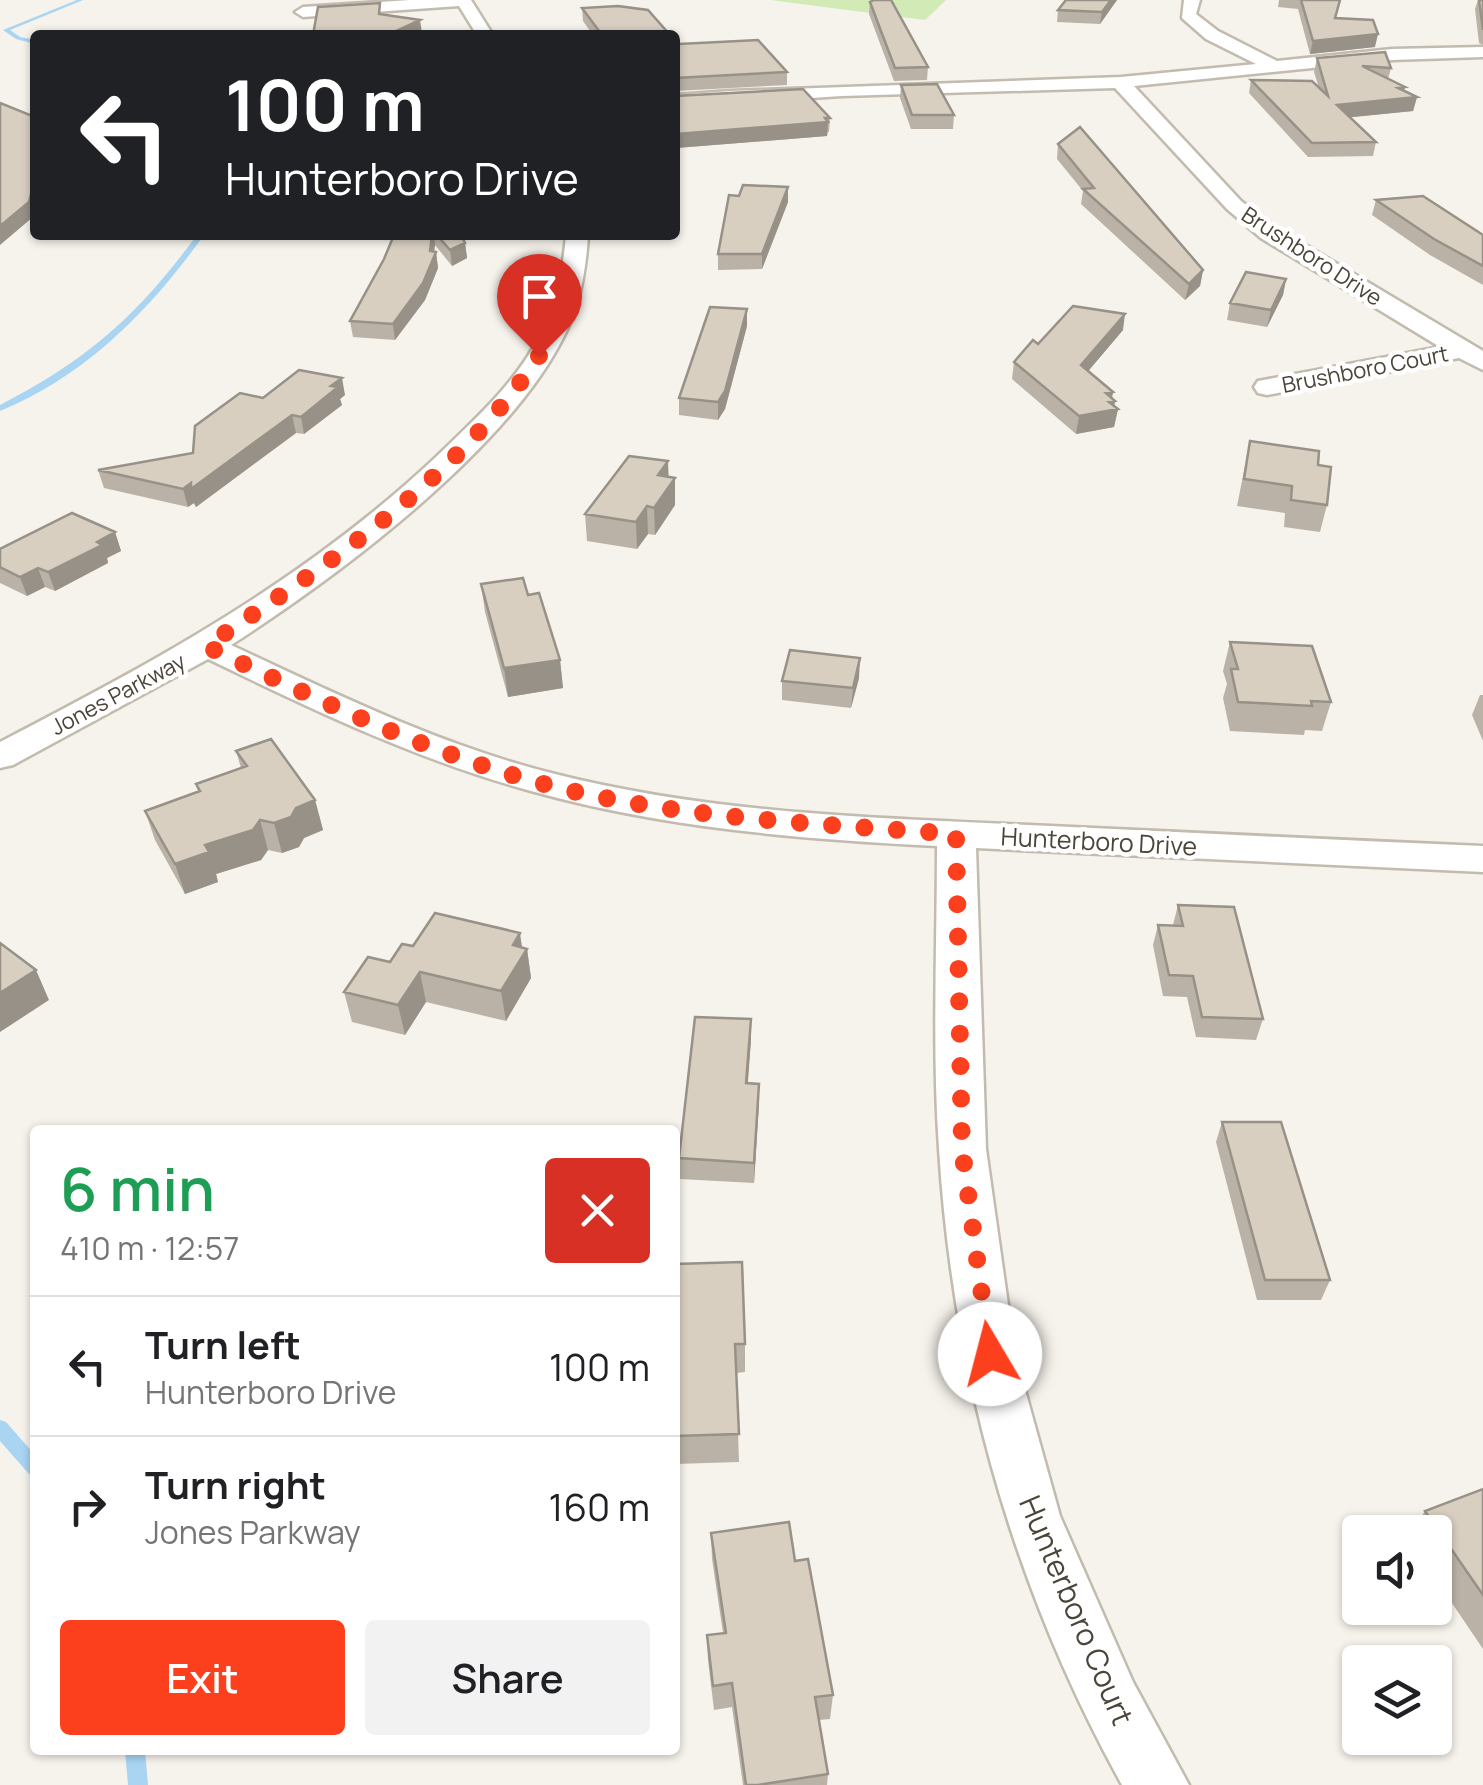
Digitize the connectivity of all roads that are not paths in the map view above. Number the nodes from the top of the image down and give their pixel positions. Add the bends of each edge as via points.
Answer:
1 (464, 0) edge
2 (1192, 0) edge
3 (303, 12) dead end
4 (482, 30) edge
5 (1483, 52) edge
6 (1277, 68) junction
7 (1120, 82) junction
8 (680, 101) edge
9 (576, 240) edge
10 (1473, 356) edge
11 (1267, 387) dead end
12 (206, 646) junction
13 (0, 757) edge
14 (956, 834) junction
15 (1483, 859) edge
16 (1157, 1785) edge

1 - 3 street
1 - 4 street
2 - 6 street via 1188,15 1198,27
5 - 6 street
6 - 7 street
7 - 8 street via 831,88
7 - 10 street, Brushboro Drive via 1240,211
9 - 12 street, Jones Parkway via 567,299 551,338 482,427 330,564
10 - 11 street, Brushboro Court
12 - 13 street, Jones Parkway
12 - 14 street, Hunterboro Drive via 452,756 593,796 729,817
14 - 15 street, Hunterboro Drive
14 - 16 street, Hunterboro Court via 962,1149 990,1354 1032,1518 1112,1704

